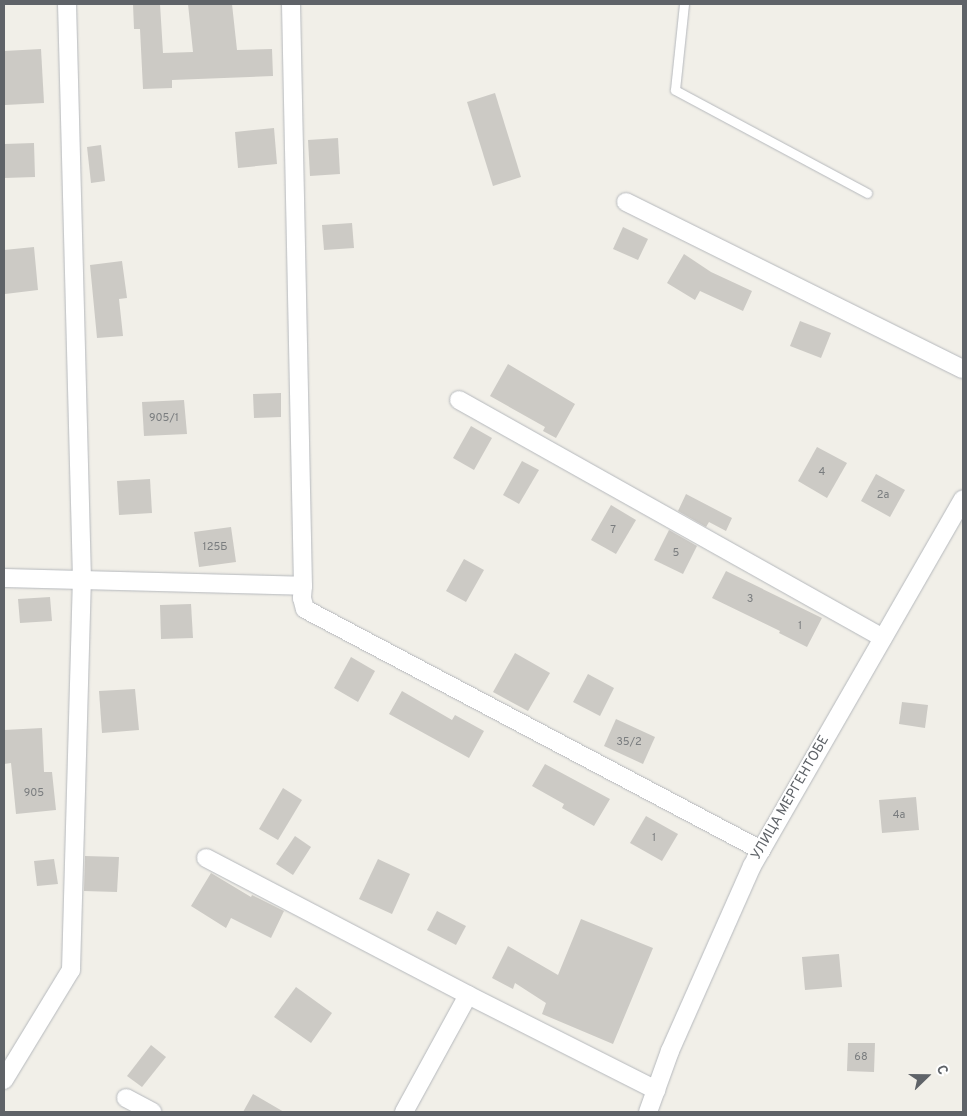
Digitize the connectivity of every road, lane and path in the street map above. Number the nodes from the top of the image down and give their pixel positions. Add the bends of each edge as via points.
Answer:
1 (68, 4) edge
2 (291, 4) edge
3 (684, 4) edge
4 (867, 193) dead end
5 (626, 202) dead end
6 (963, 368) edge
7 (459, 400) dead end
8 (963, 499) edge
9 (4, 578) edge
10 (82, 580) junction
11 (304, 586) junction
12 (883, 638) junction
13 (761, 850) junction
14 (206, 858) dead end
15 (468, 995) junction
16 (4, 1080) edge
17 (656, 1090) junction
18 (126, 1098) dead end
19 (152, 1112) edge
20 (404, 1112) edge
21 (648, 1112) edge

1 - 10 street
2 - 11 street
3 - 4 lane via 674,90
5 - 6 street
7 - 12 street
8 - 12 street, УЛИЦА МЕРГЕНТОБЕ
9 - 10 street
10 - 11 street
10 - 16 street via 71,970
11 - 13 street via 302,598 305,609
12 - 13 street, УЛИЦА МЕРГЕНТОБЕ
13 - 17 street, УЛИЦА МЕРГЕНТОБЕ via 678,1033
14 - 15 street
15 - 17 street
15 - 20 street
17 - 21 street, УЛИЦА МЕРГЕНТОБЕ
18 - 19 street

